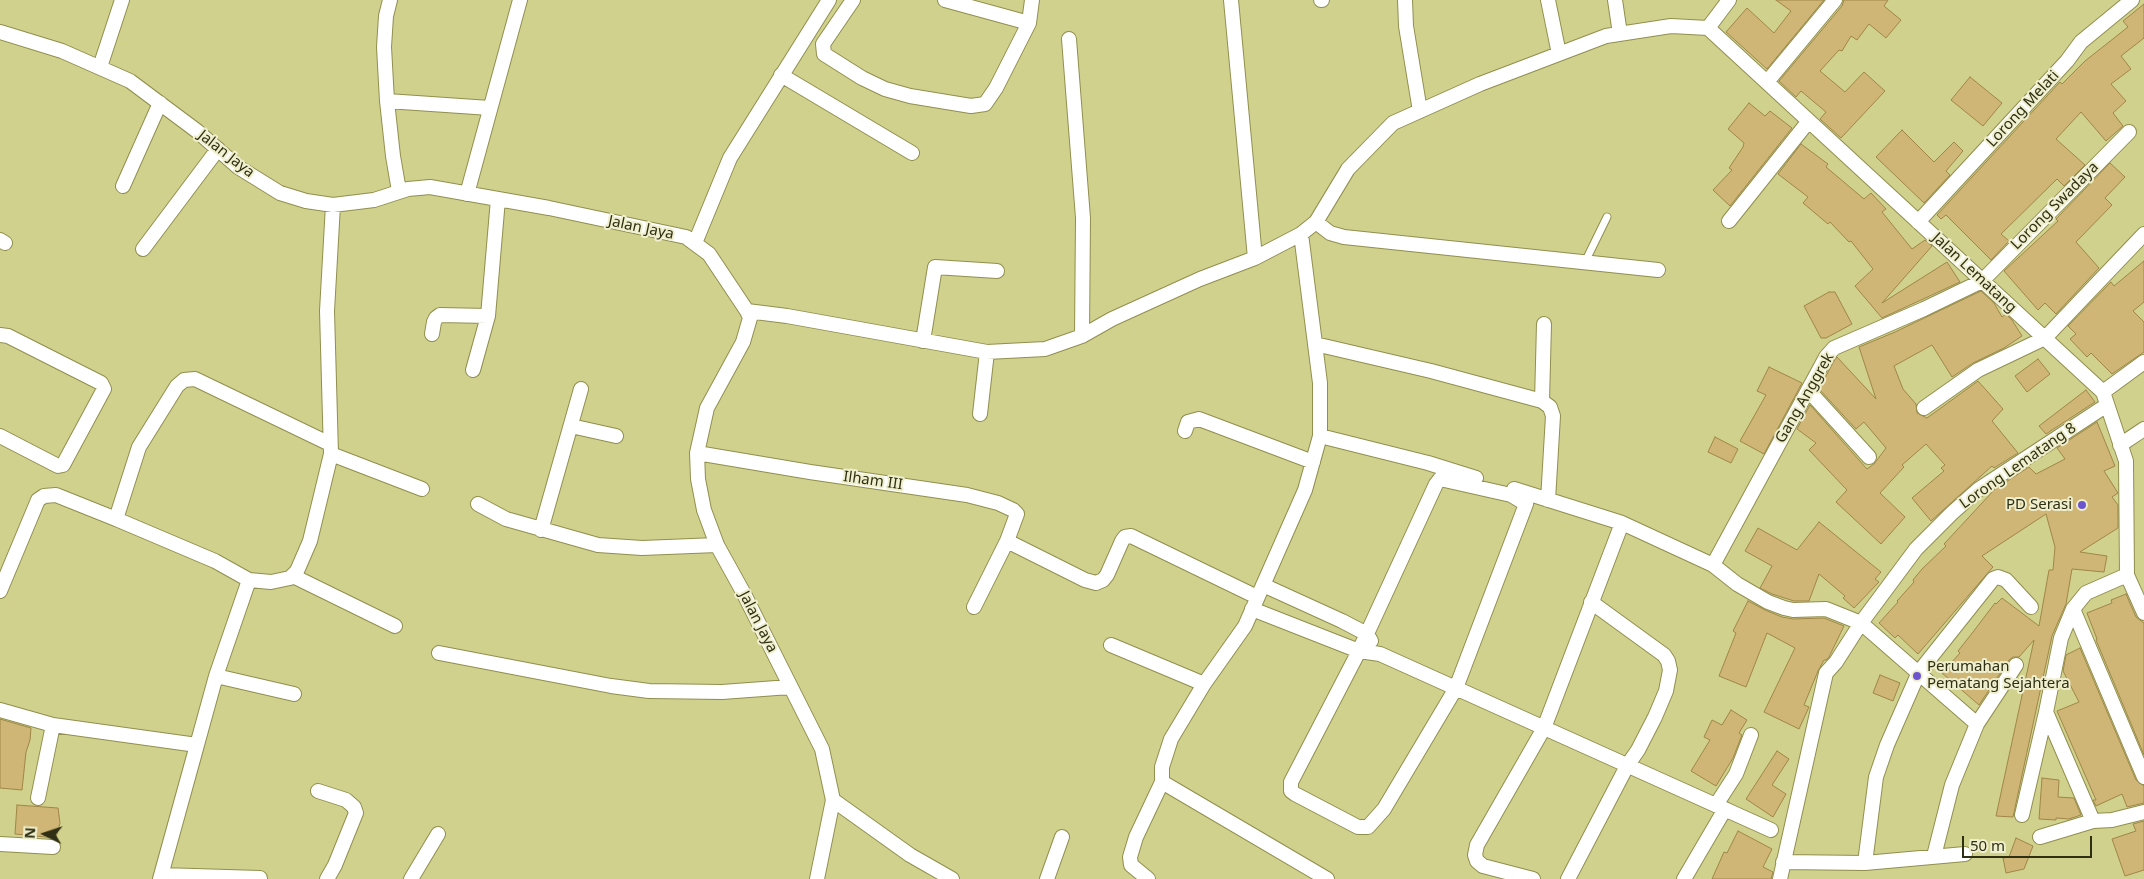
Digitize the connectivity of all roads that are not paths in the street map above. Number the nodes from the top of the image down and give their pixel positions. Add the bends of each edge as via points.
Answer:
1 (122, 0) edge
2 (390, 0) edge
3 (520, 0) edge
4 (829, 0) edge
5 (853, 0) edge
6 (945, 0) edge
7 (1032, 0) edge
8 (1231, 0) edge
9 (1405, 0) edge
10 (1548, 0) edge
11 (1615, 0) edge
12 (1729, 0) edge
13 (1835, 0) edge
14 (2132, 0) edge
15 (1029, 23) junction
16 (1708, 28) junction
17 (0, 32) edge
18 (1620, 34) junction
19 (1069, 39) dead end
20 (1558, 54) junction
21 (100, 67) junction
22 (781, 75) junction
23 (1767, 82) junction
24 (387, 101) junction
25 (160, 103) junction
26 (490, 108) junction
27 (1420, 111) junction
28 (1808, 122) junction
29 (2129, 132) dead end
30 (218, 150) junction
31 (912, 153) dead end
32 (123, 186) dead end
33 (399, 191) junction
34 (467, 194) junction
35 (498, 199) junction
36 (333, 205) junction
37 (1607, 217) dead end
38 (1728, 221) dead end
39 (1316, 222) junction
40 (1918, 222) junction
41 (1301, 234) junction
42 (2144, 234) edge
43 (695, 243) junction
44 (142, 249) dead end
45 (1255, 258) junction
46 (1585, 262) junction
47 (1658, 270) dead end
48 (997, 271) dead end
49 (1982, 281) junction
50 (747, 311) junction
51 (488, 316) junction
52 (1544, 324) dead end
53 (432, 334) dead end
54 (0, 336) edge
55 (1082, 336) junction
56 (2045, 338) junction
57 (923, 341) junction
58 (1315, 344) junction
59 (987, 352) junction
60 (2144, 362) edge
61 (473, 370) dead end
62 (581, 389) dead end
63 (1808, 390) junction
64 (2105, 399) junction
65 (1542, 401) junction
66 (1924, 408) dead end
67 (980, 414) dead end
68 (571, 426) junction
69 (2144, 429) edge
70 (1185, 431) dead end
71 (0, 436) edge
72 (616, 436) dead end
73 (1320, 436) junction
74 (2120, 445) junction
75 (331, 449) junction
76 (698, 453) junction
77 (1869, 457) dead end
78 (1313, 462) junction
79 (422, 489) dead end
80 (1548, 500) junction
81 (478, 504) dead end
82 (116, 520) junction
83 (1622, 523) junction
84 (541, 530) junction
85 (1007, 541) junction
86 (717, 545) junction
87 (1713, 565) junction
88 (2127, 575) junction
89 (293, 576) junction
90 (248, 580) junction
91 (0, 591) edge
92 (1257, 597) junction
93 (1591, 602) junction
94 (974, 607) dead end
95 (2031, 607) dead end
96 (2073, 609) junction
97 (1320, 611) junction
98 (2144, 613) edge
99 (1861, 623) junction
100 (395, 626) dead end
101 (1313, 633) junction
102 (1367, 634) junction
103 (1110, 645) dead end
104 (1359, 651) junction
105 (440, 653) dead end
106 (1380, 654) junction
107 (2016, 665) dead end
108 (1919, 672) junction
109 (216, 676) junction
110 (1204, 684) junction
111 (790, 687) junction
112 (1456, 688) junction
113 (294, 694) dead end
114 (0, 710) edge
115 (2046, 712) junction
116 (1977, 724) junction
117 (53, 725) junction
118 (1544, 728) junction
119 (1751, 735) dead end
120 (197, 745) junction
121 (1627, 766) junction
122 (2144, 777) edge
123 (1162, 782) junction
124 (318, 791) dead end
125 (38, 798) dead end
126 (833, 800) junction
127 (1720, 807) junction
128 (2144, 812) edge
129 (2022, 815) dead end
130 (2093, 821) junction
131 (1771, 830) dead end
132 (438, 834) dead end
133 (1062, 837) dead end
134 (2040, 837) dead end
135 (0, 844) edge
136 (53, 848) dead end
137 (1965, 854) dead end
138 (1934, 856) junction
139 (1783, 862) junction
140 (1865, 863) junction
141 (160, 877) edge
142 (260, 878) edge
143 (327, 879) edge
144 (411, 879) edge
145 (817, 879) edge
146 (952, 879) edge
147 (1047, 879) edge
148 (1148, 879) edge
149 (1327, 879) edge
150 (1533, 879) edge
151 (1568, 879) edge
152 (1684, 879) edge
153 (1780, 879) edge

1 - 21 street
2 - 24 street via 384,47
3 - 26 street
4 - 22 street
5 - 15 street via 823,44 824,54 885,88 910,96 971,106 985,104 990,97
6 - 15 street
7 - 15 street
8 - 45 street
9 - 27 street
10 - 20 street
11 - 18 street
12 - 16 street
13 - 23 street
14 - 40 street, Lorong Melati via 2081,42 2067,62
16 - 18 street via 1671,26
16 - 23 street, Jalan Lematang
17 - 21 street, Jalan Jaya via 62,51
18 - 20 street
19 - 55 street via 1083,218
20 - 27 street
21 - 25 street, Jalan Jaya via 130,81
22 - 31 street
22 - 43 street via 730,158
23 - 28 street, Jalan Lematang
24 - 26 street
24 - 33 street
25 - 30 street, Jalan Jaya
25 - 32 street
26 - 34 street
27 - 39 street via 1393,123 1348,169
28 - 38 street
28 - 40 street, Jalan Lematang
29 - 49 street, Lorong Swadaya
30 - 36 street, Jalan Jaya via 238,167 280,193
30 - 44 street
33 - 34 street, Jalan Jaya via 430,187
33 - 36 street, Jalan Jaya via 374,200
34 - 35 street, Jalan Jaya
35 - 43 street, Jalan Jaya via 686,237
35 - 51 street
36 - 75 street via 327,312
37 - 46 lane
39 - 41 street
39 - 46 street via 1330,233 1344,237
40 - 49 street, Jalan Lematang
41 - 45 street
41 - 58 street
42 - 56 street
43 - 50 street, Jalan Jaya via 709,254
45 - 55 street via 1200,279
46 - 47 street
48 - 57 street via 935,266
49 - 56 street, Jalan Lematang
49 - 63 street, Gang Anggrek via 1924,310 1841,343 1826,356
50 - 57 street
50 - 76 street, Jalan Jaya via 750,318 747,335 707,408
51 - 53 street via 440,315 434,322
51 - 61 street
52 - 65 street
54 - 71 street via 8,336 101,382 104,389 63,465 58,466
55 - 59 street via 1045,349
56 - 64 street, Jalan Lematang
56 - 66 street via 1978,370
57 - 59 street
58 - 65 street
58 - 73 street via 1320,383
59 - 67 street
60 - 64 street, Lorong Lematang 8
62 - 68 street
63 - 77 street
63 - 87 street, Gang Anggrek
64 - 74 street, Jalan Lematang
64 - 99 street, Lorong Lematang 8 via 1952,512 1916,549
65 - 80 street via 1550,406 1553,416
68 - 72 street
68 - 84 street
69 - 74 street
70 - 78 street via 1188,422 1199,420
73 - 78 street
73 - 80 street via 1428,463
74 - 88 street, Jalan Lematang via 2126,461
75 - 79 street
75 - 82 street via 195,379 184,380 177,386 139,448
75 - 89 street via 310,541
76 - 85 street, Ilham III via 958,493 998,503 1017,514
76 - 86 street, Jalan Jaya via 700,495
78 - 92 street via 1305,490
80 - 83 street
81 - 84 street via 506,519
82 - 90 street via 215,561
82 - 91 street via 56,494 44,496 38,500
83 - 87 street
83 - 93 street
84 - 86 street via 598,545 642,548
85 - 92 street via 1093,583 1103,580 1122,541 1131,536
85 - 94 street, Ilham III
86 - 111 street, Jalan Jaya
87 - 99 street via 1737,584 1776,605 1793,610 1826,609
88 - 96 street via 2086,593
88 - 98 street
89 - 90 street via 280,581
89 - 100 street
90 - 109 street
92 - 97 street
92 - 101 street
92 - 110 street via 1245,626
93 - 118 street
93 - 121 street via 1664,655 1669,664 1668,683 1658,711
95 - 108 street via 2006,580 1993,579
96 - 115 street via 2061,638
96 - 122 street
97 - 101 street
97 - 102 street
99 - 108 street
99 - 139 street, Lorong Lematang 8 via 1826,673
101 - 104 street
102 - 104 street
102 - 106 street
102 - 112 street via 1440,479 1524,500 1526,504
103 - 110 street
104 - 106 street
104 - 112 street via 1298,766 1290,788 1295,794 1358,827 1368,827 1384,809
105 - 111 street via 649,691 722,692
106 - 112 street
107 - 116 street
108 - 116 street
108 - 140 street via 1876,777
109 - 113 street
109 - 120 street
110 - 123 street via 1170,739 1162,768
111 - 126 street, Jalan Jaya via 822,749
112 - 118 street
114 - 117 street
115 - 129 street
115 - 130 street
116 - 138 street via 1952,785
117 - 120 street
117 - 125 street
118 - 121 street
118 - 150 street via 1486,827 1475,855 1483,866
119 - 127 street
120 - 141 street
121 - 127 street
121 - 151 street
123 - 148 street via 1130,857 1131,865
123 - 149 street
124 - 143 street via 346,800 356,813
126 - 145 street, Jalan Jaya
126 - 146 street via 910,855
127 - 131 street
127 - 152 street
128 - 130 street
130 - 134 street
132 - 144 street
133 - 147 street
135 - 136 street
137 - 138 street
138 - 140 street
139 - 140 street
139 - 153 street, Lorong Lematang 8
141 - 142 street

